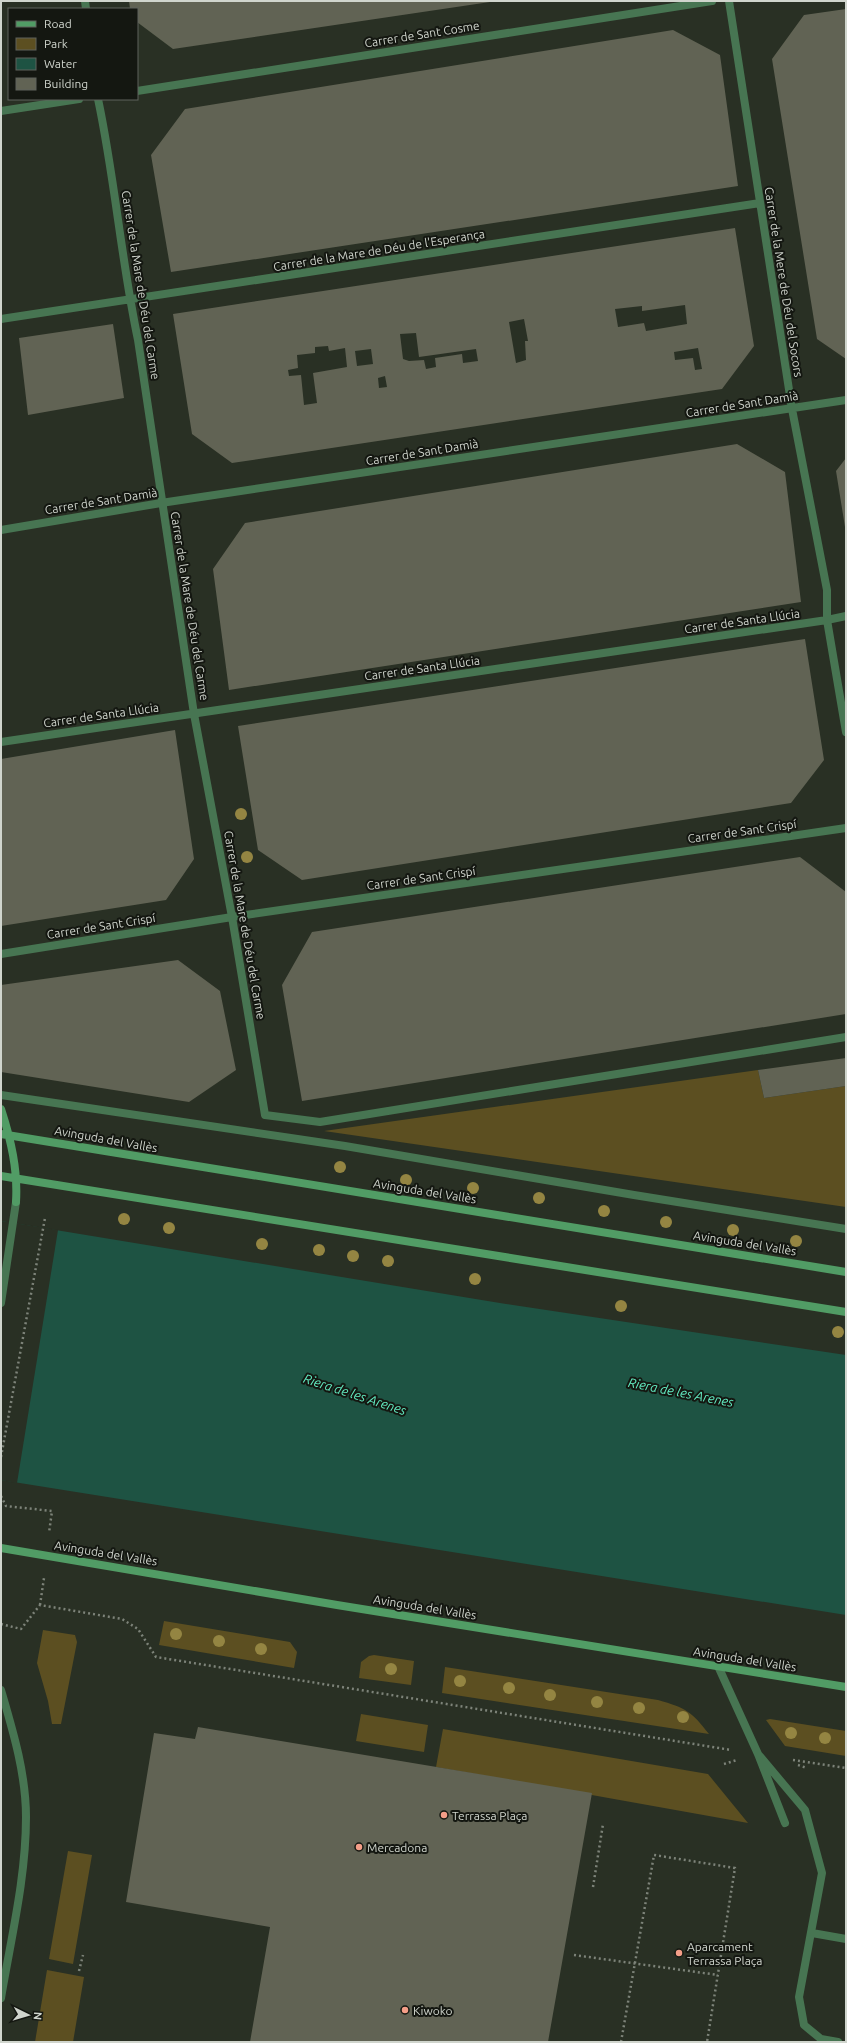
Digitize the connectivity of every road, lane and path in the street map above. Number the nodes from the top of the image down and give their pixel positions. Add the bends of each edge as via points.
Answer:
1 (712, 1) edge
2 (729, 1) edge
3 (138, 91) edge
4 (73, 100) edge
5 (98, 100) edge
6 (1, 111) edge
7 (760, 203) junction
8 (130, 300) junction
9 (1, 319) edge
10 (846, 400) edge
11 (792, 409) junction
12 (161, 503) junction
13 (1, 530) edge
14 (846, 616) edge
15 (827, 620) junction
16 (194, 714) junction
17 (846, 732) edge
18 (1, 742) edge
19 (846, 828) edge
20 (232, 917) junction
21 (1, 954) edge
22 (846, 1037) edge
23 (1, 1095) edge
24 (1, 1109) edge
25 (5, 1134) edge
26 (1, 1176) edge
27 (17, 1179) junction
28 (16, 1202) joint
29 (45, 1218) dead end
30 (846, 1229) edge
31 (846, 1272) edge
32 (1, 1303) edge
33 (846, 1312) edge
34 (1, 1457) edge
35 (1, 1548) edge
36 (1, 1624) edge
37 (718, 1666) junction
38 (846, 1687) edge
39 (1, 1690) edge
40 (758, 1754) junction
41 (846, 1768) edge
42 (785, 1823) dead end
43 (603, 1824) dead end
44 (593, 1888) dead end
45 (812, 1933) junction
46 (846, 1939) edge
47 (83, 1955) dead end
48 (574, 1955) dead end
49 (635, 1963) junction
50 (80, 1971) dead end
51 (718, 1975) junction
52 (1, 1998) edge
53 (621, 2042) edge
54 (707, 2042) edge
55 (838, 2042) edge

1 - 3 street, Carrer de Sant Cosme
2 - 7 street, Carrer de la Mere de Déu del Socors
4 - 6 street
5 - 8 street, Carrer de la Mare de Déu del Carme
7 - 8 street, Carrer de la Mare de Déu de l'Esperança
7 - 11 street, Carrer de la Mere de Déu del Socors
8 - 9 street, Carrer de la Mare de Déu de l'Esperança
8 - 12 street, Carrer de la Mare de Déu del Carme
10 - 11 street, Carrer de Sant Damià
11 - 12 street, Carrer de Sant Damià
11 - 15 street, Carrer de la Mere de Déu del Socors via 827,590
12 - 13 street, Carrer de Sant Damià
12 - 16 street, Carrer de la Mare de Déu del Carme via 171,548
14 - 15 street, Carrer de Santa Llúcia
15 - 16 street, Carrer de Santa Llúcia
15 - 17 street, Carrer de la Mere de Déu del Socors
16 - 18 street, Carrer de Santa Llúcia
16 - 20 street, Carrer de la Mare de Déu del Carme
19 - 20 street, Carrer de Sant Crispí
20 - 21 street, Carrer de Sant Crispí
20 - 22 street, Carrer de la Mare de Déu del Carme via 266,1115 320,1122
23 - 30 street via 345,1146
24 - 25 main road
25 - 27 main road
25 - 31 main road, Avinguda del Vallès
26 - 27 main road
27 - 28 main road
27 - 33 main road
28 - 32 street
29 - 34 path
35 - 37 main road, Avinguda del Vallès
36 - 40 path via 21,1628 40,1605 122,1619 138,1629 156,1657
37 - 38 main road, Avinguda del Vallès
37 - 40 street
39 - 52 street via 22,1772 26,1817 23,1863
40 - 41 path
40 - 42 street
40 - 45 street via 805,1810 822,1873
43 - 44 path
45 - 46 street
45 - 55 street via 799,1997 804,2025 821,2039
47 - 50 path
48 - 49 path
49 - 51 path
49 - 51 path via 654,1855 736,1868
49 - 53 path
51 - 54 path

